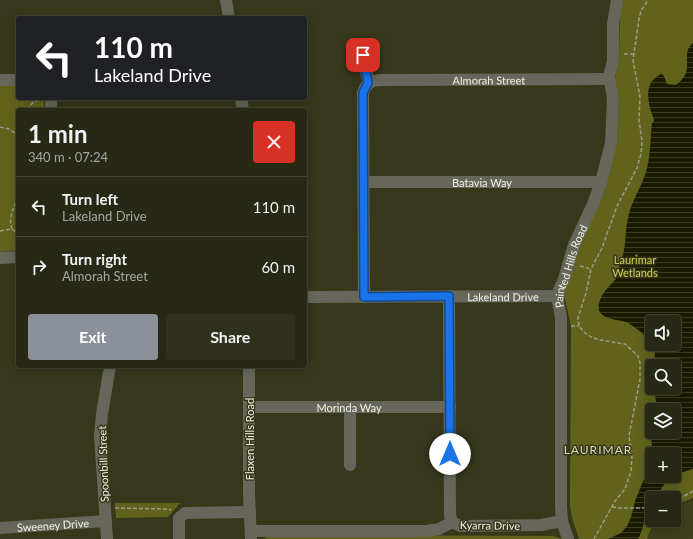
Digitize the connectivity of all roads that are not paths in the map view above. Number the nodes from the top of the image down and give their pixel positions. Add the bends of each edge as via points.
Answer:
1 (226, 0) edge
2 (618, 0) edge
3 (229, 16) edge
4 (363, 46) dead end
5 (609, 79) junction
6 (0, 80) edge
7 (16, 80) edge
8 (368, 83) junction
9 (364, 182) junction
10 (601, 182) junction
11 (16, 257) edge
12 (0, 258) edge
13 (449, 296) junction
14 (557, 296) junction
15 (307, 297) edge
16 (364, 297) junction
17 (110, 368) edge
18 (249, 368) edge
19 (350, 407) junction
20 (450, 407) junction
21 (249, 408) junction
22 (350, 465) dead end
23 (250, 512) junction
24 (105, 515) junction
25 (562, 521) junction
26 (452, 522) junction
27 (0, 528) edge
28 (251, 535) edge
29 (107, 539) edge
30 (179, 539) edge
31 (568, 539) edge

1 - 3 street
2 - 5 street, Painted Hills Road via 613,24 613,61
4 - 8 street
5 - 8 street, Almorah Street via 374,80
5 - 10 street, Painted Hills Road via 614,98 612,131
6 - 7 street
8 - 9 street via 363,93
9 - 10 street, Batavia Way
9 - 16 street
10 - 14 street, Painted Hills Road via 594,204 574,244
11 - 12 street
13 - 14 street, Lakeland Drive
13 - 16 street, Lakeland Drive
13 - 20 street, Kyarra Drive
14 - 25 street, Painted Hills Road via 561,317
15 - 16 street, Lakeland Drive
17 - 24 street, Spoonbill Street via 100,436
18 - 21 street, Flaxen Hills Road
19 - 20 street, Morinda Way
19 - 21 street, Morinda Way
19 - 22 street
20 - 26 street, Kyarra Drive
21 - 23 street, Flaxen Hills Road
23 - 28 street, Flaxen Hills Road
23 - 30 street via 188,512 179,518
24 - 27 street, Sweeney Drive
24 - 29 street, Spoonbill Street
25 - 26 street, Kyarra Drive via 534,525 460,526
25 - 31 street, Painted Hills Road
26 - 28 street via 439,530 426,531

